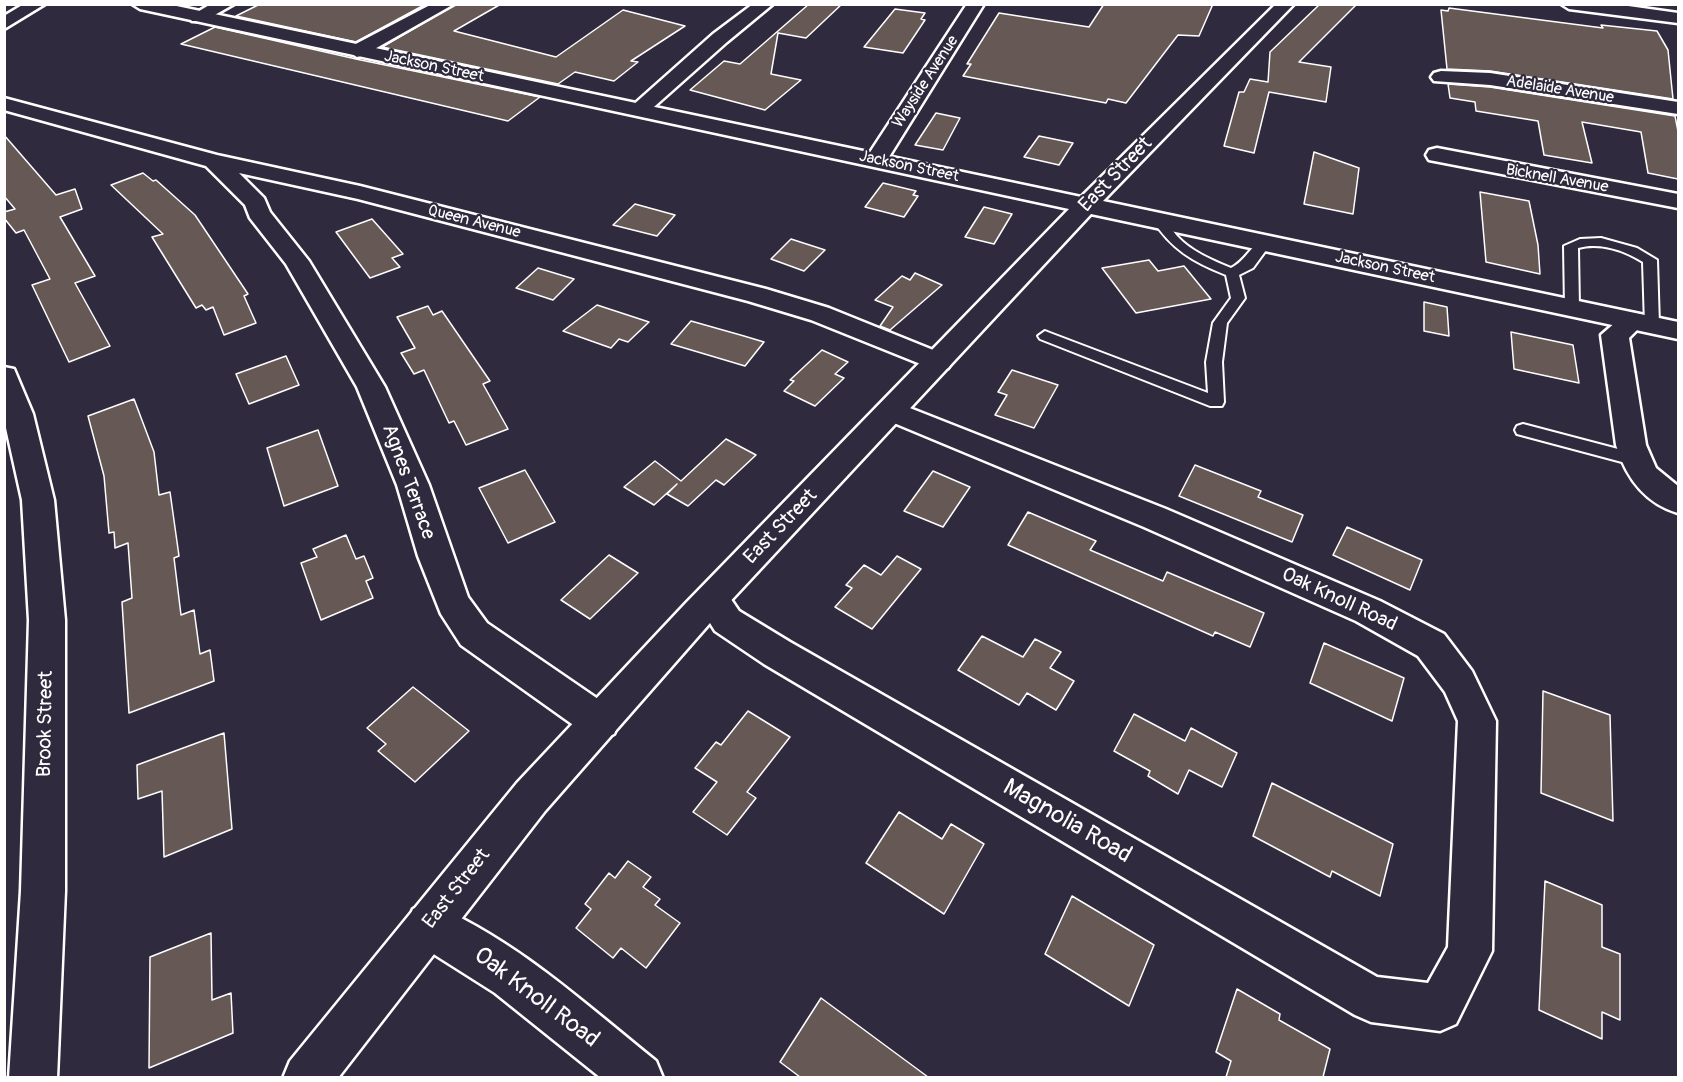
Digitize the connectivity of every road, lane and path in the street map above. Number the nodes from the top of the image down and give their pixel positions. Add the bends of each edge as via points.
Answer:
1 (37, 4) edge
2 (140, 4) edge
3 (226, 4) edge
4 (446, 4) edge
5 (765, 4) edge
6 (976, 4) edge
7 (1286, 4) edge
8 (1569, 4) edge
9 (198, 17) junction
10 (1678, 18) edge
11 (4, 24) edge
12 (357, 51) junction
13 (1441, 77) dead end
14 (4, 104) edge
15 (1678, 108) edge
16 (639, 110) junction
17 (1437, 155) dead end
18 (876, 160) junction
19 (214, 161) junction
20 (322, 184) junction
21 (1678, 201) edge
22 (256, 203) junction
23 (1087, 204) junction
24 (1158, 219) junction
25 (1264, 242) junction
26 (1232, 273) junction
27 (1572, 308) junction
28 (1642, 323) junction
29 (1678, 331) edge
30 (1045, 336) dead end
31 (938, 362) junction
32 (4, 376) edge
33 (892, 411) junction
34 (1523, 430) dead end
35 (1657, 482) edge
36 (712, 599) junction
37 (600, 722) junction
38 (429, 925) junction
39 (1440, 1008) joint
40 (33, 1077) edge
41 (307, 1077) edge
42 (639, 1077) edge

1 - 11 street
2 - 9 street, Jackson Street
3 - 9 street
4 - 12 street
5 - 16 street
6 - 18 street, Wayside Avenue
7 - 23 street, East Street
8 - 10 street
9 - 12 street, Jackson Street
12 - 16 street, Jackson Street
13 - 15 street, Adelaide Avenue via 1491,79
14 - 19 street, Queen Avenue
16 - 18 street, Jackson Street
17 - 21 street, Bicknell Avenue
18 - 23 street, Jackson Street
19 - 20 street, Queen Avenue
19 - 22 street, Agnes Terrace
20 - 22 street via 290,186
20 - 31 street, Queen Avenue via 757,295 820,314
22 - 37 street, Agnes Terrace via 258,213 297,261 371,387 413,485 453,604 474,634
23 - 24 street, Jackson Street
23 - 31 street, East Street
24 - 25 street, Jackson Street
24 - 26 lane via 1171,240 1192,257
25 - 26 lane via 1248,266
25 - 27 street, Jackson Street
26 - 30 lane via 1238,298 1220,323 1214,362 1216,402
27 - 28 street, Jackson Street
27 - 28 lane via 1571,246 1583,240 1638,251 1650,260
28 - 29 street, Jackson Street
28 - 35 street via 1615,335 1630,440
31 - 33 street, East Street
32 - 40 street, Brook Street via 18,414 38,500 48,620 43,891
33 - 36 street, East Street
33 - 39 street, Oak Knoll Road via 1155,518 1368,611 1431,645 1459,682 1477,721 1470,951
34 - 35 lane
36 - 37 street, East Street
36 - 39 street, Magnolia Road via 727,621 777,653 1371,999
37 - 38 street, East Street via 531,797
38 - 41 street, East Street
38 - 42 street, Oak Knoll Road via 506,971

